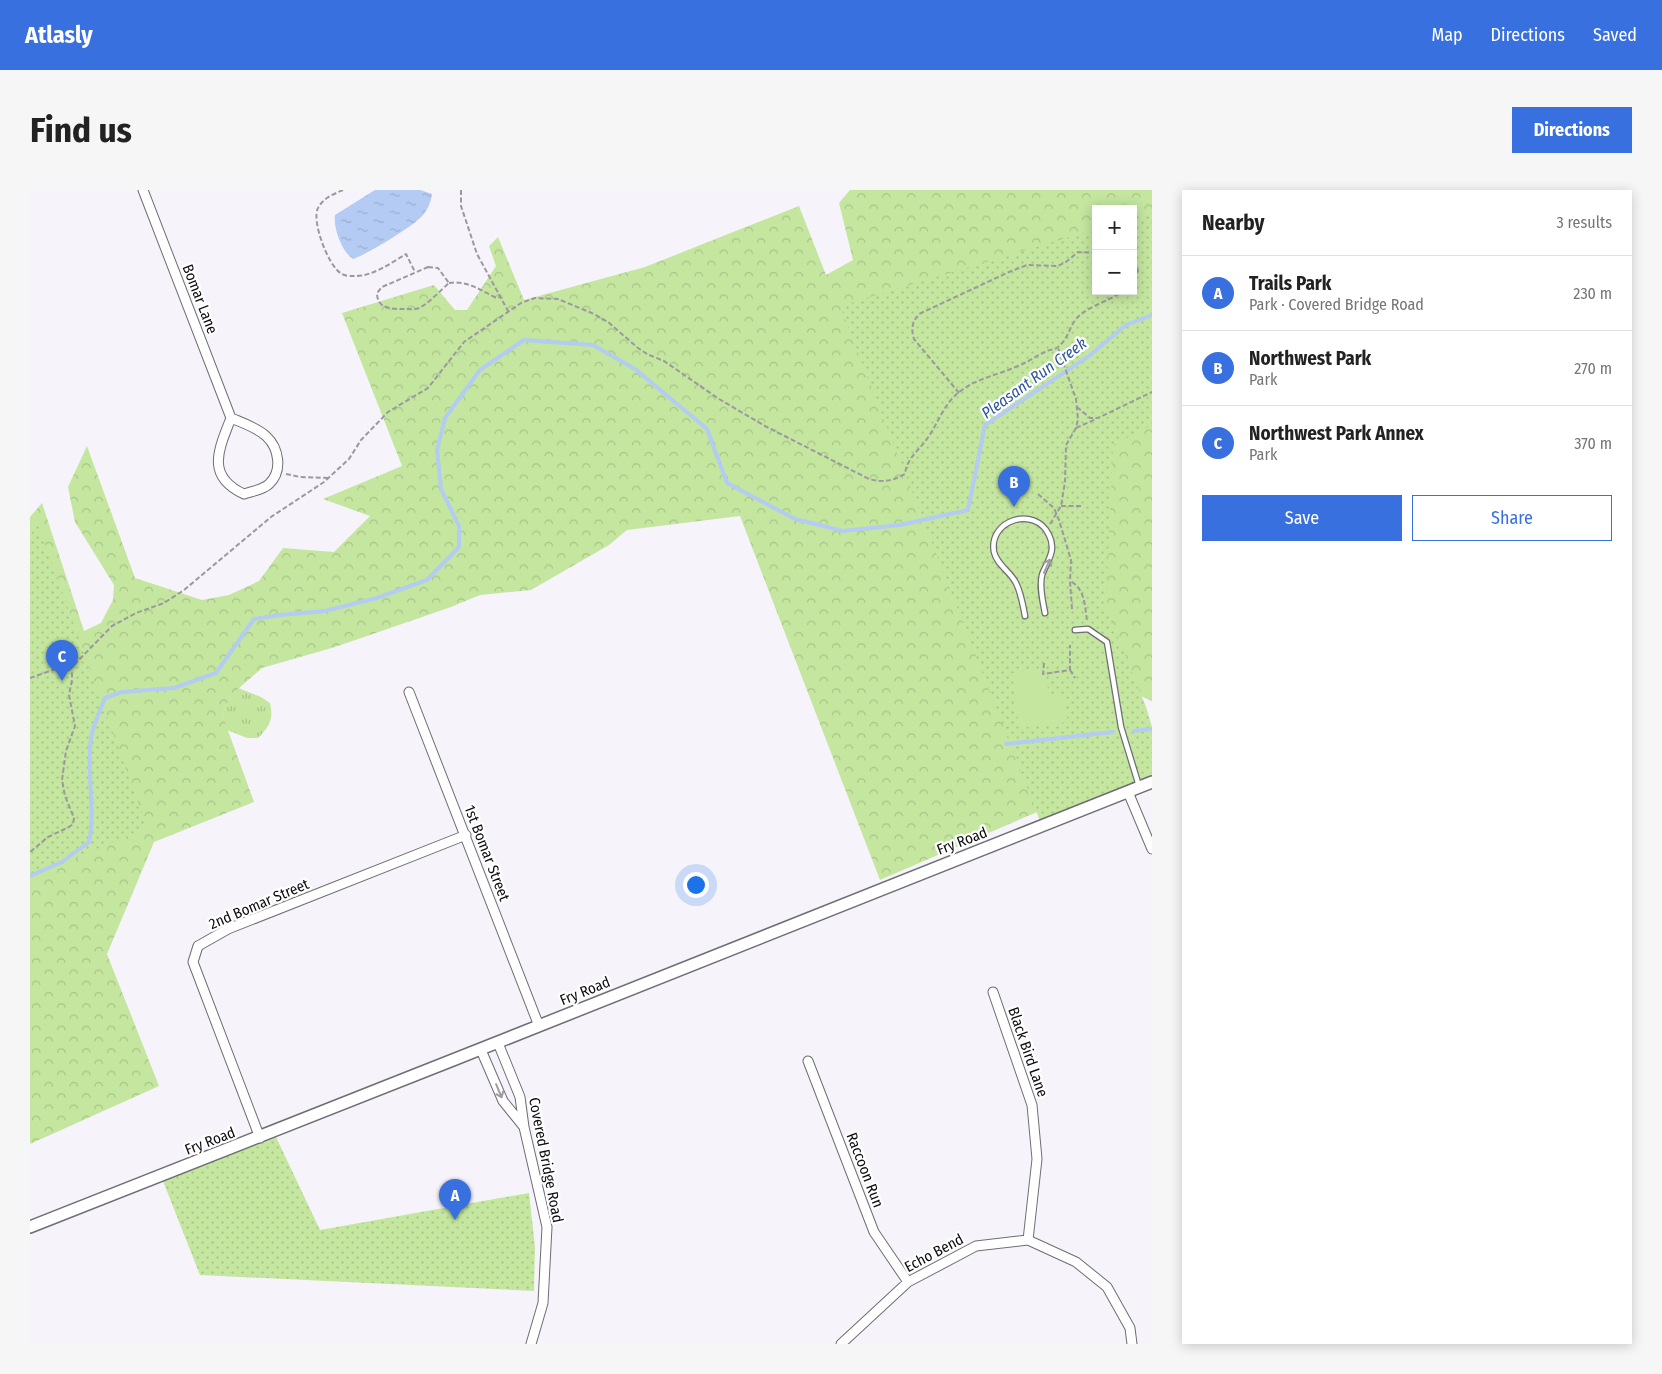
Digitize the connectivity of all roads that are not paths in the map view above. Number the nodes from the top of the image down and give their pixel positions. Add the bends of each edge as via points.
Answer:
1 (144, 190) edge
2 (231, 418) junction
3 (1045, 613) dead end
4 (1025, 616) dead end
5 (1075, 630) dead end
6 (408, 692) dead end
7 (1152, 782) edge
8 (1134, 790) junction
9 (466, 835) junction
10 (1152, 849) edge
11 (993, 992) dead end
12 (539, 1026) junction
13 (498, 1043) junction
14 (481, 1050) junction
15 (808, 1061) dead end
16 (524, 1127) junction
17 (260, 1138) junction
18 (30, 1227) edge
19 (1028, 1240) junction
20 (908, 1282) junction
21 (531, 1344) edge
22 (841, 1344) edge
23 (1132, 1344) edge

1 - 2 street, Bomar Lane
2 - 2 street via 266,436 278,459 277,472 268,484 244,494 233,489 218,468 219,453
3 -> 4 lane via 1041,584 1053,546 1050,535 1042,524 1028,518 1014,520 1001,527 993,539 994,553 1015,582
5 - 8 lane via 1088,629 1107,642
6 - 9 street, 1st Bomar Street
7 - 8 street, Fry Road
8 - 10 street
8 - 12 street, Fry Road
9 - 12 street, 1st Bomar Street
9 - 17 street, 2nd Bomar Street via 228,929 198,946 193,962
11 - 19 street, Black Bird Lane via 1032,1104 1037,1159
12 - 13 street, Fry Road
13 - 14 street, Fry Road
13 - 16 street, Covered Bridge Road via 520,1097
14 -> 16 street, Covered Bridge Road via 503,1101
14 - 17 street, Fry Road
15 - 20 street, Raccoon Run via 874,1232
16 - 21 street, Covered Bridge Road via 547,1227 544,1304
17 - 18 street, Fry Road
19 - 20 street, Echo Bend via 976,1246
19 - 23 street via 1076,1262 1107,1287 1130,1328
20 - 22 street, Echo Bend

